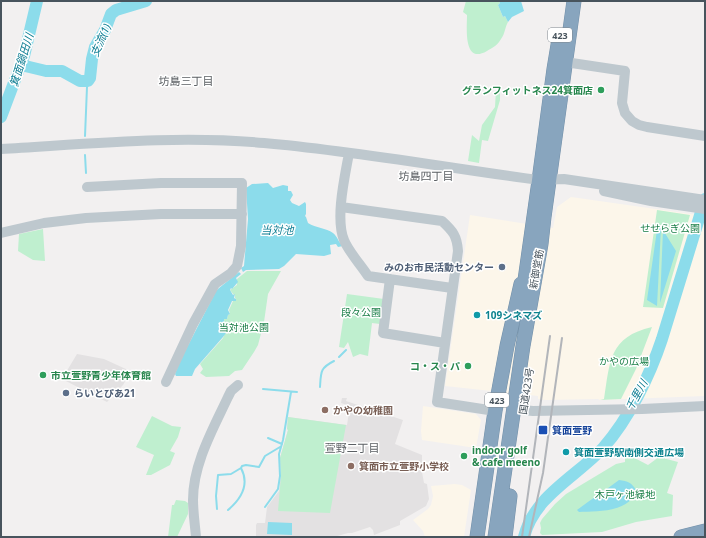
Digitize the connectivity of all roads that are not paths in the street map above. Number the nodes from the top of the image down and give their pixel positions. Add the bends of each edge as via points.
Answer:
1 (564, 1) edge
2 (574, 1) edge
3 (565, 62) junction
4 (705, 136) edge
5 (1, 149) edge
6 (348, 153) junction
7 (544, 180) junction
8 (86, 187) dead end
9 (698, 202) edge
10 (341, 207) junction
11 (705, 208) edge
12 (242, 214) junction
13 (1, 233) edge
14 (541, 244) junction
15 (527, 264) junction
16 (390, 279) junction
17 (452, 288) junction
18 (445, 342) junction
19 (166, 382) dead end
20 (238, 385) dead end
21 (705, 406) edge
22 (523, 410) junction
23 (495, 411) junction
24 (497, 497) junction
25 (705, 531) edge
26 (196, 537) edge
27 (478, 537) edge
28 (487, 537) edge
29 (495, 537) edge
30 (505, 537) edge
31 (681, 537) edge

1 - 7 highway, 新御堂筋 / 423
2 - 3 highway, 新御堂筋 / 423
3 - 4 street via 625,71 622,105 628,117 637,124 647,128
3 - 7 highway, 新御堂筋 / 423
5 - 6 street via 147,141 221,140 264,142
6 - 7 street
6 - 10 street
7 - 9 street via 564,179
7 - 14 highway, 新御堂筋 / 423
7 - 15 highway, 新御堂筋 / 423
8 - 12 street via 161,183 242,183
9 - 11 street
10 - 16 street via 344,240 368,276
10 - 17 street via 442,221 457,241 458,251
12 - 13 street via 161,214 86,218 44,223
12 - 19 street via 241,246 237,266 215,284
14 - 22 highway, 国道423号 / 423 via 537,312
14 - 24 highway, 新御堂筋 / 423
15 - 23 highway, 423 via 516,304
15 - 24 highway, 新御堂筋 / 423
16 - 17 street
16 - 18 street via 383,333
17 - 18 street
18 - 23 street via 437,402
20 - 26 street via 228,397 203,452 195,478 193,500
21 - 22 street via 620,410
22 - 30 highway, 国道423号 / 423
23 - 27 highway, 423
24 - 28 highway, 新御堂筋 / 423
24 - 29 highway, 新御堂筋 / 423
25 - 31 highway

